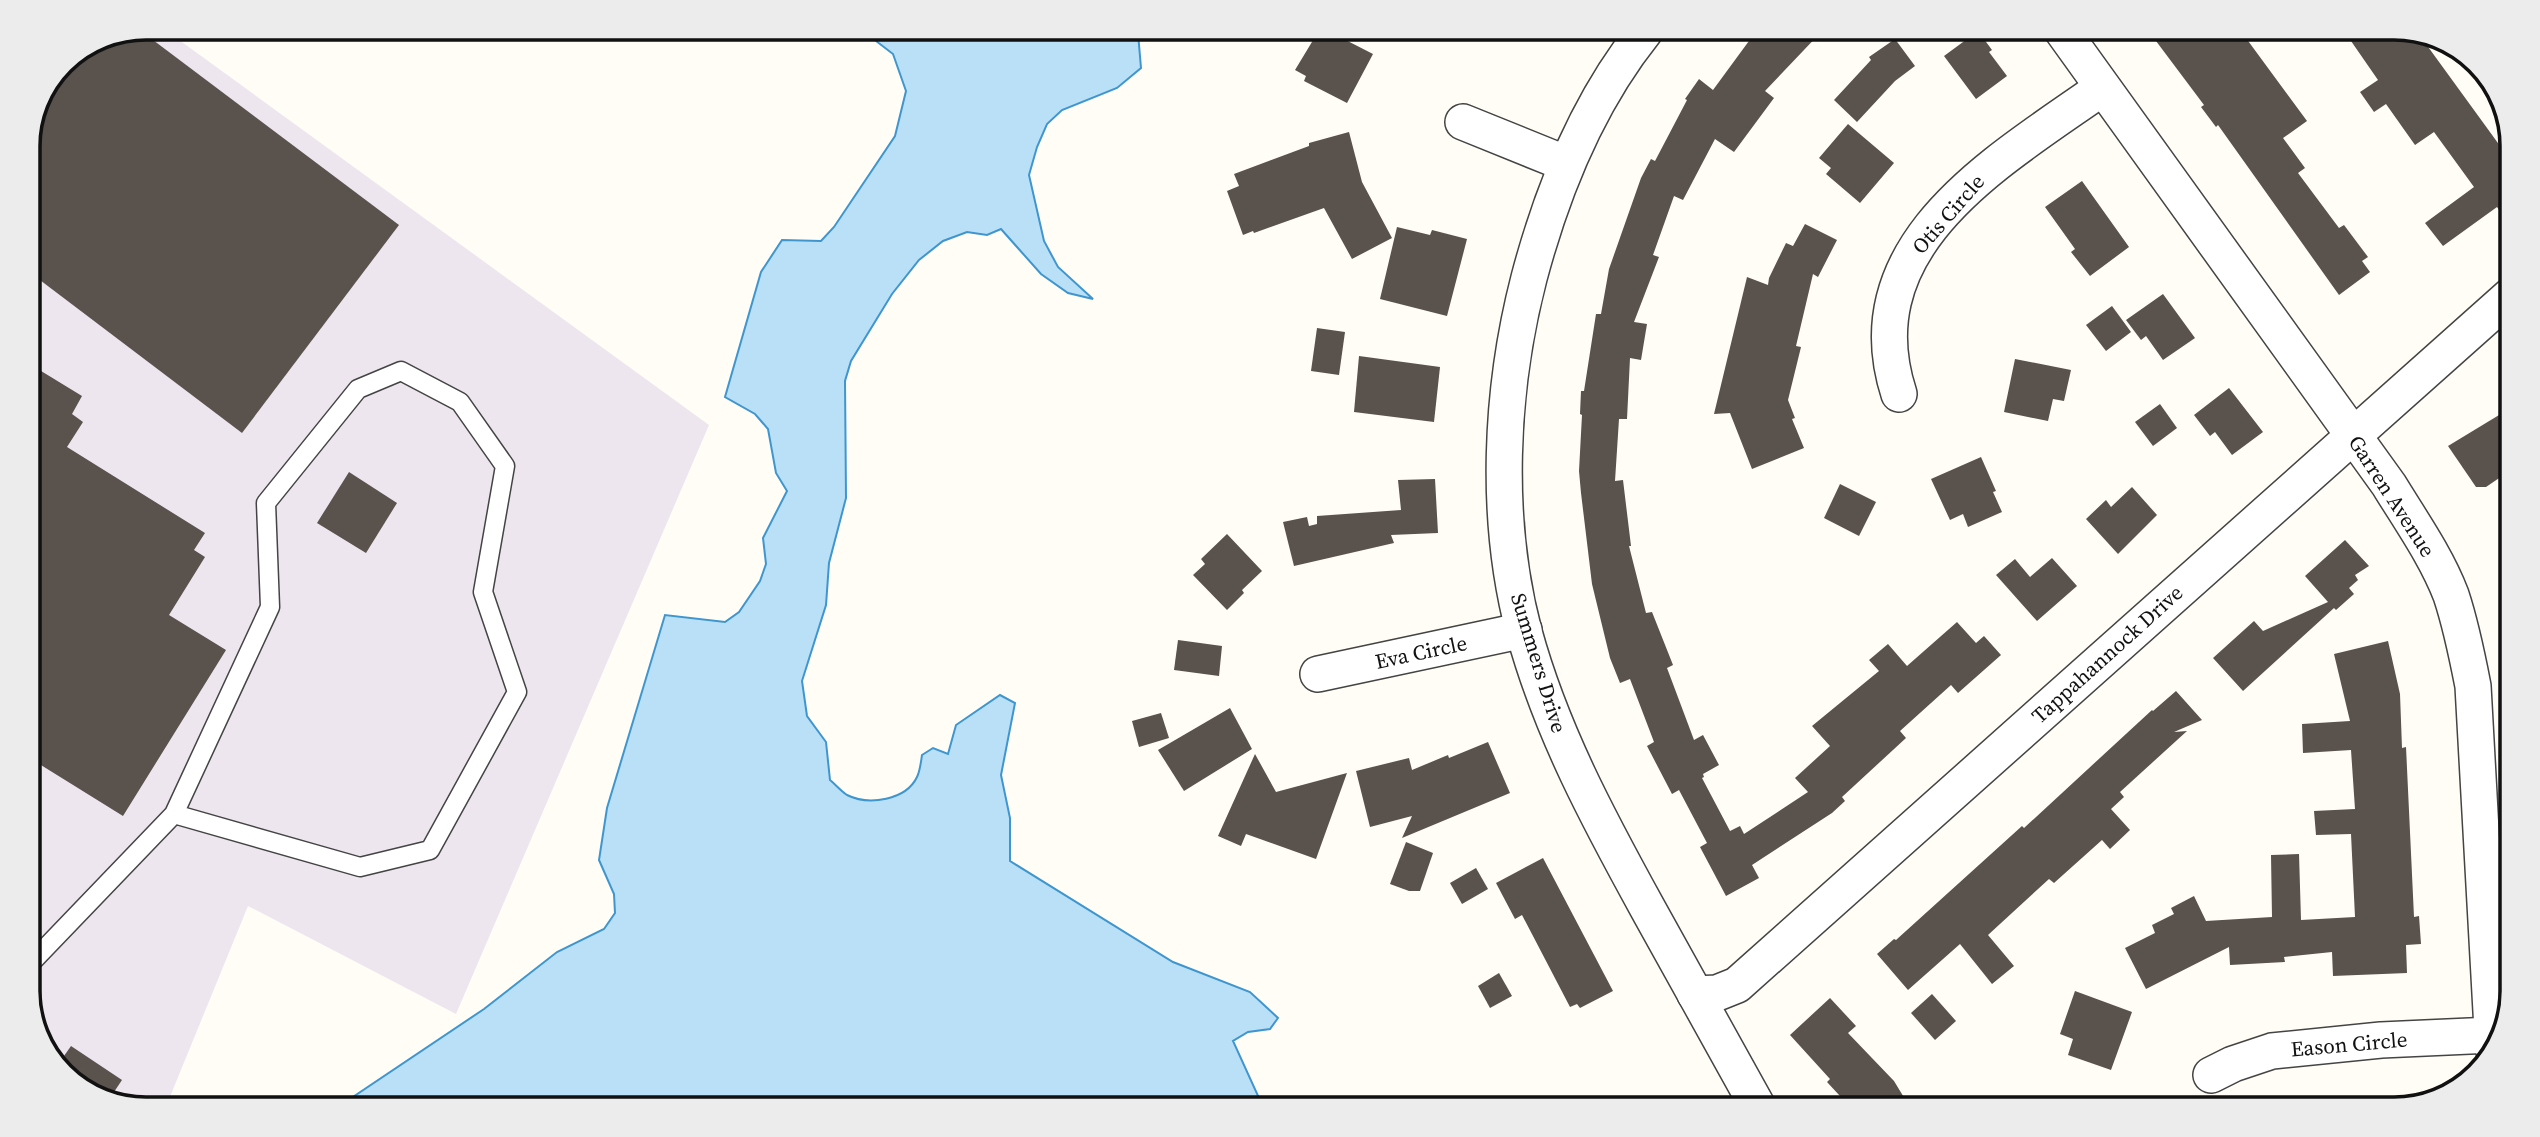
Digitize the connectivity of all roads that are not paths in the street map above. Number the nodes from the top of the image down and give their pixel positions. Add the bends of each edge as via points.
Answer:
1 (1639, 40) edge
2 (2069, 40) edge
3 (2102, 88) junction
4 (1464, 122) dead end
5 (1567, 164) junction
6 (2500, 305) edge
7 (1899, 394) dead end
8 (2354, 438) junction
9 (1524, 630) junction
10 (1318, 674) dead end
11 (174, 814) junction
12 (2493, 843) edge
13 (40, 954) edge
14 (1695, 994) junction
15 (2493, 1029) edge
16 (2488, 1041) edge
17 (2211, 1076) dead end
18 (1752, 1097) edge

1 - 5 street, Summers Drive via 1601,98
2 - 3 street, Garren Avenue
3 - 7 street, Otis Circle via 1984,172 1945,211 1908,262 1896,285 1889,317 1888,350
3 - 8 street, Garren Avenue
4 - 5 street
5 - 9 street, Summers Drive via 1541,231 1520,313 1506,413 1504,488 1512,573
6 - 8 street, Tappahannock Drive
8 - 12 street, Garren Avenue via 2389,485 2450,593 2473,685
8 - 14 street, Tappahannock Drive via 1737,985 1717,993
9 - 10 street, Eva Circle
9 - 14 street, Summers Drive via 1573,765
11 - 11 lane via 270,607 267,503 358,389 401,371 460,402 505,466 483,592 517,692 430,850 360,867
11 - 13 lane
12 - 15 street, Garren Avenue
14 - 18 street, Summers Drive
16 - 17 street, Eason Circle via 2381,1040 2272,1051

